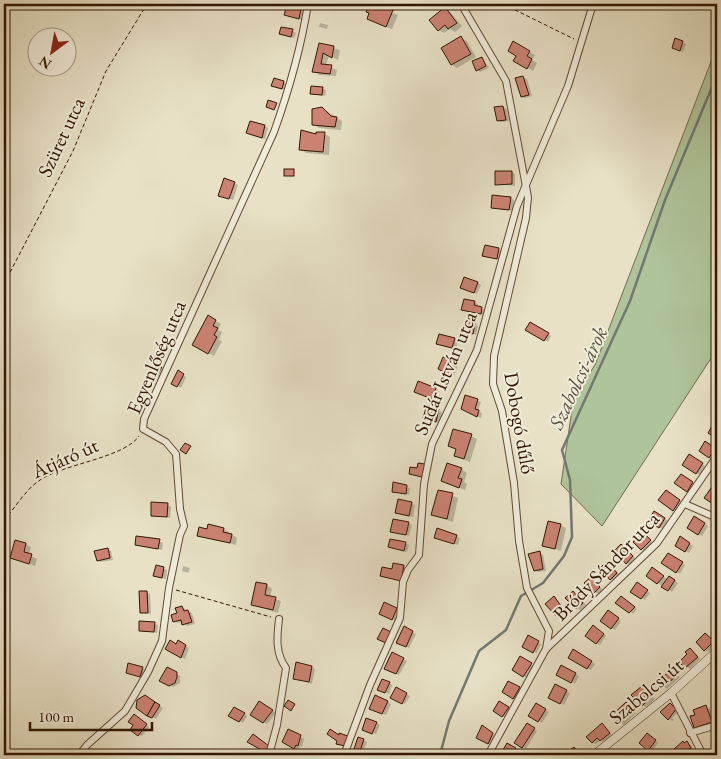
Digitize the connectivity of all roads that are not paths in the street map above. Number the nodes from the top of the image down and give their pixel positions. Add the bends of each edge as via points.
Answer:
1 (308, 4) edge
2 (461, 4) edge
3 (592, 4) edge
4 (527, 186) junction
5 (717, 456) edge
6 (685, 504) junction
7 (717, 518) edge
8 (279, 619) road end
9 (546, 650) junction
10 (717, 651) edge
11 (671, 693) junction
12 (717, 725) edge
13 (690, 733) junction
14 (346, 753) edge
15 (79, 755) edge
16 (270, 755) edge
17 (356, 755) edge
18 (488, 755) edge
19 (594, 755) edge
20 (703, 755) edge

1 - 15 street, Egyenlőség utca via 292,77 274,132 144,419 143,429 166,442 176,454 184,526 169,588 162,641 125,711
2 - 4 street, Dobogó dűlő via 506,82
3 - 4 street, Sudár István utca via 568,86 542,142
4 - 9 street, Dobogó dűlő via 526,218 494,356 494,384 502,411 529,591 549,631
4 - 14 street, Sudár István utca via 517,206 477,350 432,444 424,484 419,555 406,576 400,618 370,685
5 - 6 street, Bródy Sándor utca
6 - 7 street, Bródy Sándor utca
6 - 9 street, Bródy Sándor utca via 657,543
8 - 16 street via 276,645 286,668
9 - 18 street
10 - 11 street, Szabolcsi út
11 - 13 street
11 - 19 street, Szabolcsi út
12 - 13 street
13 - 20 street
14 - 17 street

